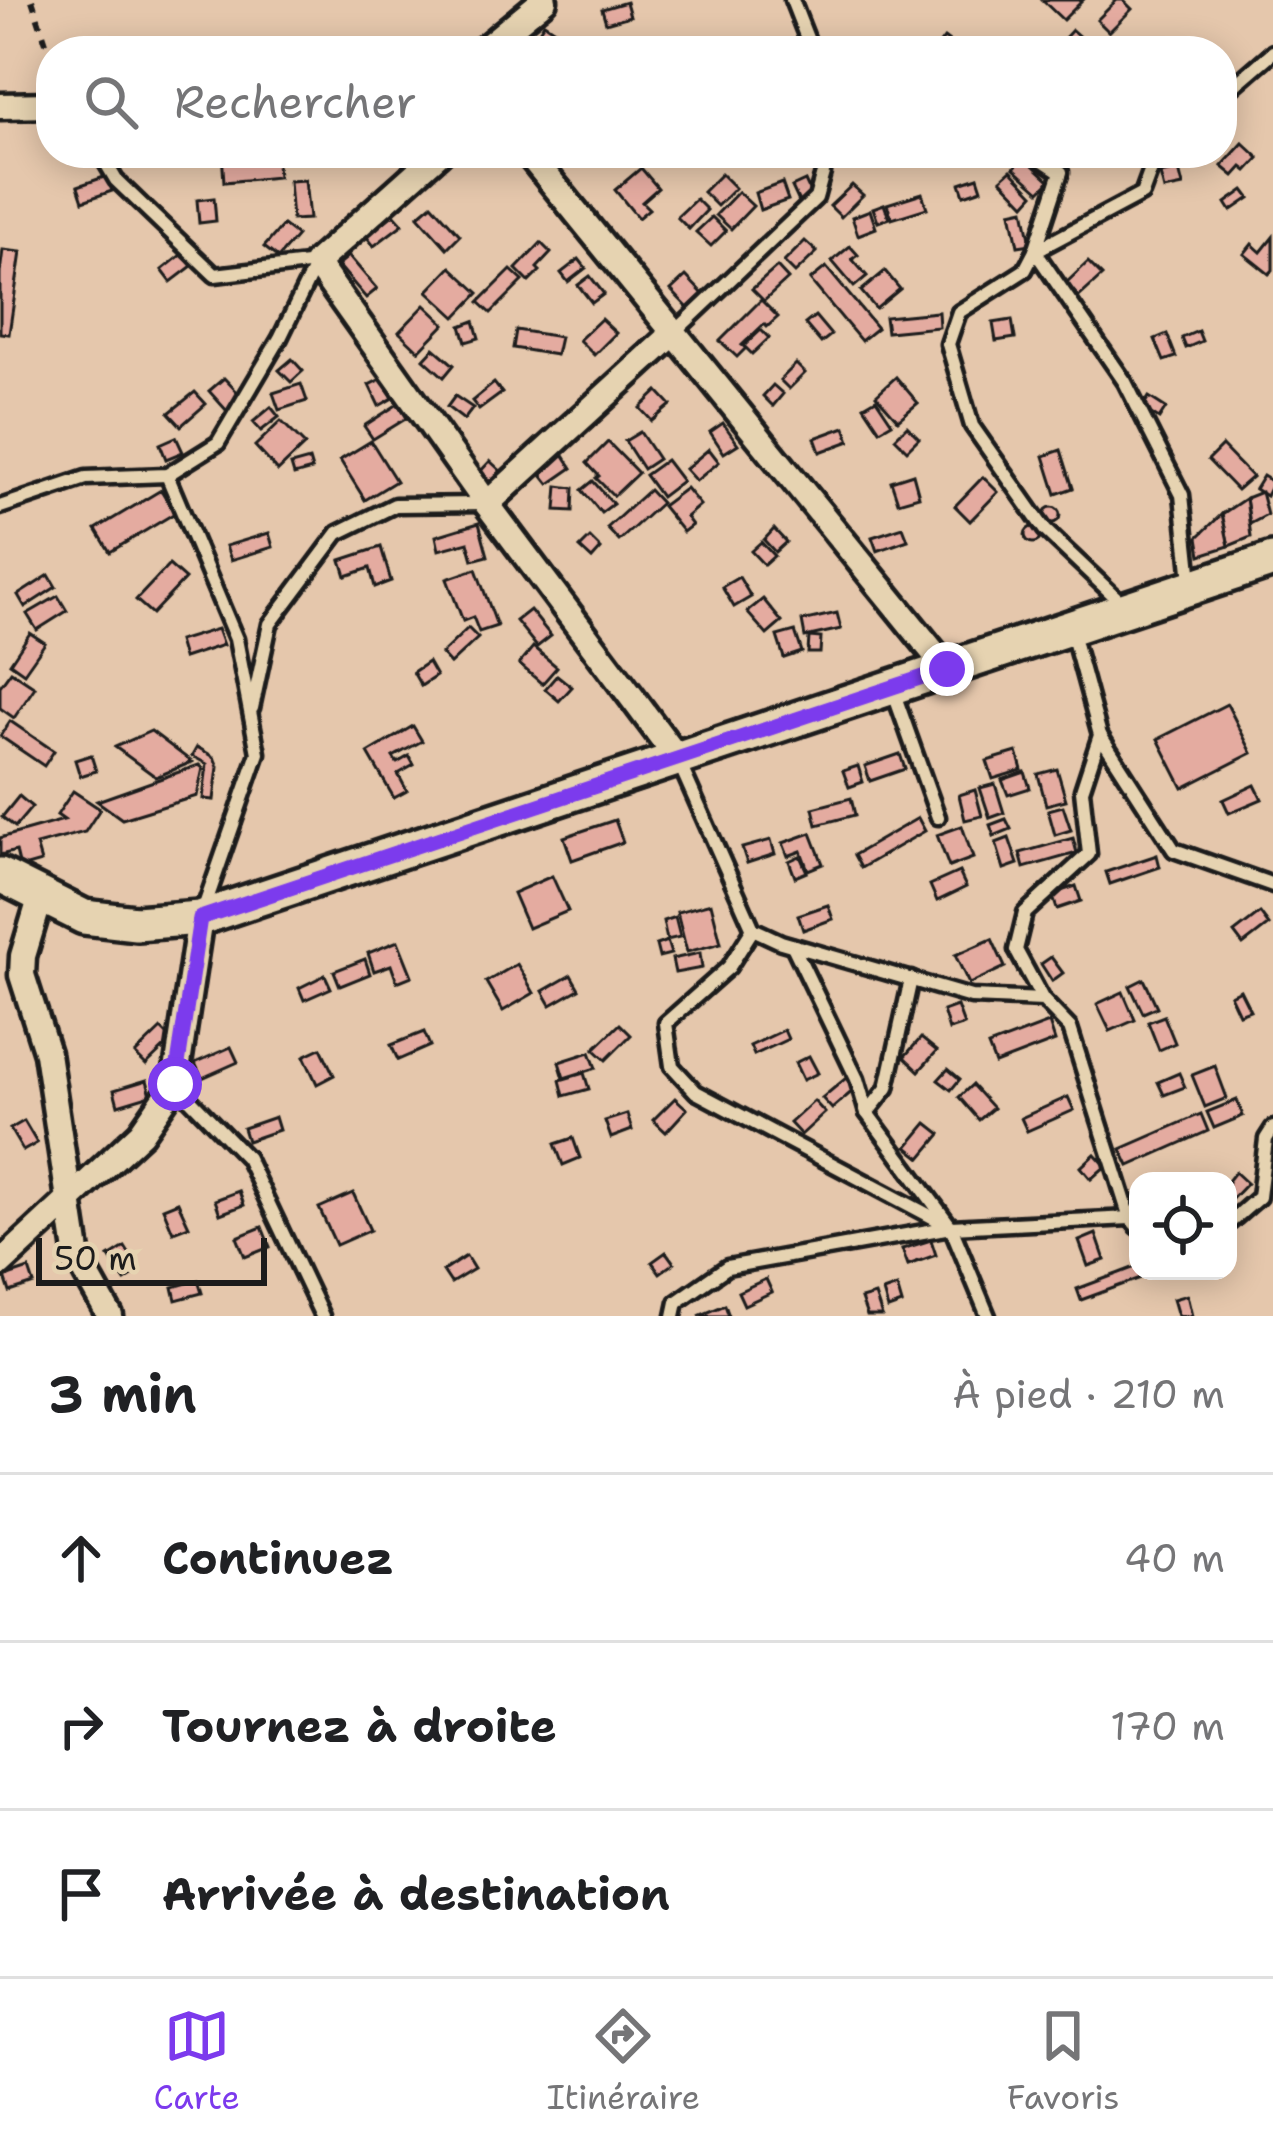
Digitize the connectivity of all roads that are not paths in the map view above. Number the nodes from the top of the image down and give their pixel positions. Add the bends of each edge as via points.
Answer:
1 (544, 0) edge
2 (792, 0) edge
3 (500, 36) edge
4 (806, 36) edge
5 (1273, 52) edge
6 (1237, 83) edge
7 (36, 105) edge
8 (0, 106) edge
9 (109, 168) edge
10 (422, 168) edge
11 (540, 168) edge
12 (823, 168) edge
13 (1055, 168) edge
14 (1152, 168) edge
15 (1035, 250) junction
16 (316, 263) junction
17 (674, 333) junction
18 (167, 475) junction
19 (488, 505) junction
20 (0, 507) edge
21 (1273, 560) edge
22 (1192, 587) junction
23 (1127, 609) junction
24 (1071, 628) junction
25 (947, 669) junction
26 (892, 688) junction
27 (251, 715) junction
28 (1100, 735) junction
29 (678, 759) junction
30 (938, 817) dead end
31 (0, 875) edge
32 (1273, 885) edge
33 (41, 896) junction
34 (200, 918) junction
35 (753, 929) junction
36 (793, 946) junction
37 (911, 980) junction
38 (1043, 1000) junction
39 (175, 1084) junction
40 (867, 1113) junction
41 (1273, 1128) edge
42 (70, 1199) junction
43 (1129, 1207) edge
44 (1237, 1216) edge
45 (1129, 1222) edge
46 (951, 1227) junction
47 (0, 1264) edge
48 (110, 1316) edge
49 (322, 1316) edge
50 (674, 1316) edge
51 (988, 1316) edge

1 - 3 street
2 - 4 lane
5 - 6 lane
7 - 8 street
9 - 16 lane via 215,275
10 - 16 street
11 - 17 street
12 - 17 lane via 816,198
13 - 15 lane via 1061,172
14 - 15 lane via 1142,194
15 - 22 lane via 1125,382 1182,495
15 - 23 lane via 1024,270 959,312 948,344 972,426 1045,530
16 - 18 lane via 218,443
16 - 19 street
17 - 19 street
17 - 25 street
18 - 20 lane via 86,478
18 - 27 lane via 236,639
19 - 27 lane via 395,505 338,533 270,624
19 - 29 street
21 - 22 main road
22 - 23 main road
23 - 24 main road
24 - 25 main road
24 - 28 lane
25 - 26 main road
26 - 29 main road
26 - 30 lane
27 - 34 lane via 258,754
28 - 32 lane via 1174,850
28 - 38 lane via 1082,790 1089,854 1025,914 1016,950
29 - 34 main road
29 - 35 lane
31 - 33 main road
33 - 34 main road via 84,917
33 - 42 street via 17,958 47,1053
34 - 39 street
35 - 36 lane
35 - 46 lane via 729,967 666,1023 672,1066 696,1092
36 - 37 lane
36 - 40 lane
37 - 38 lane via 971,997
37 - 40 lane via 887,1088
38 - 43 lane via 1070,1028
39 - 42 street via 141,1133
39 - 49 lane via 248,1158
40 - 46 lane
41 - 44 lane via 1259,1197
42 - 47 street
42 - 48 street via 78,1259
45 - 46 lane
46 - 50 lane via 728,1267 677,1302
46 - 51 lane

